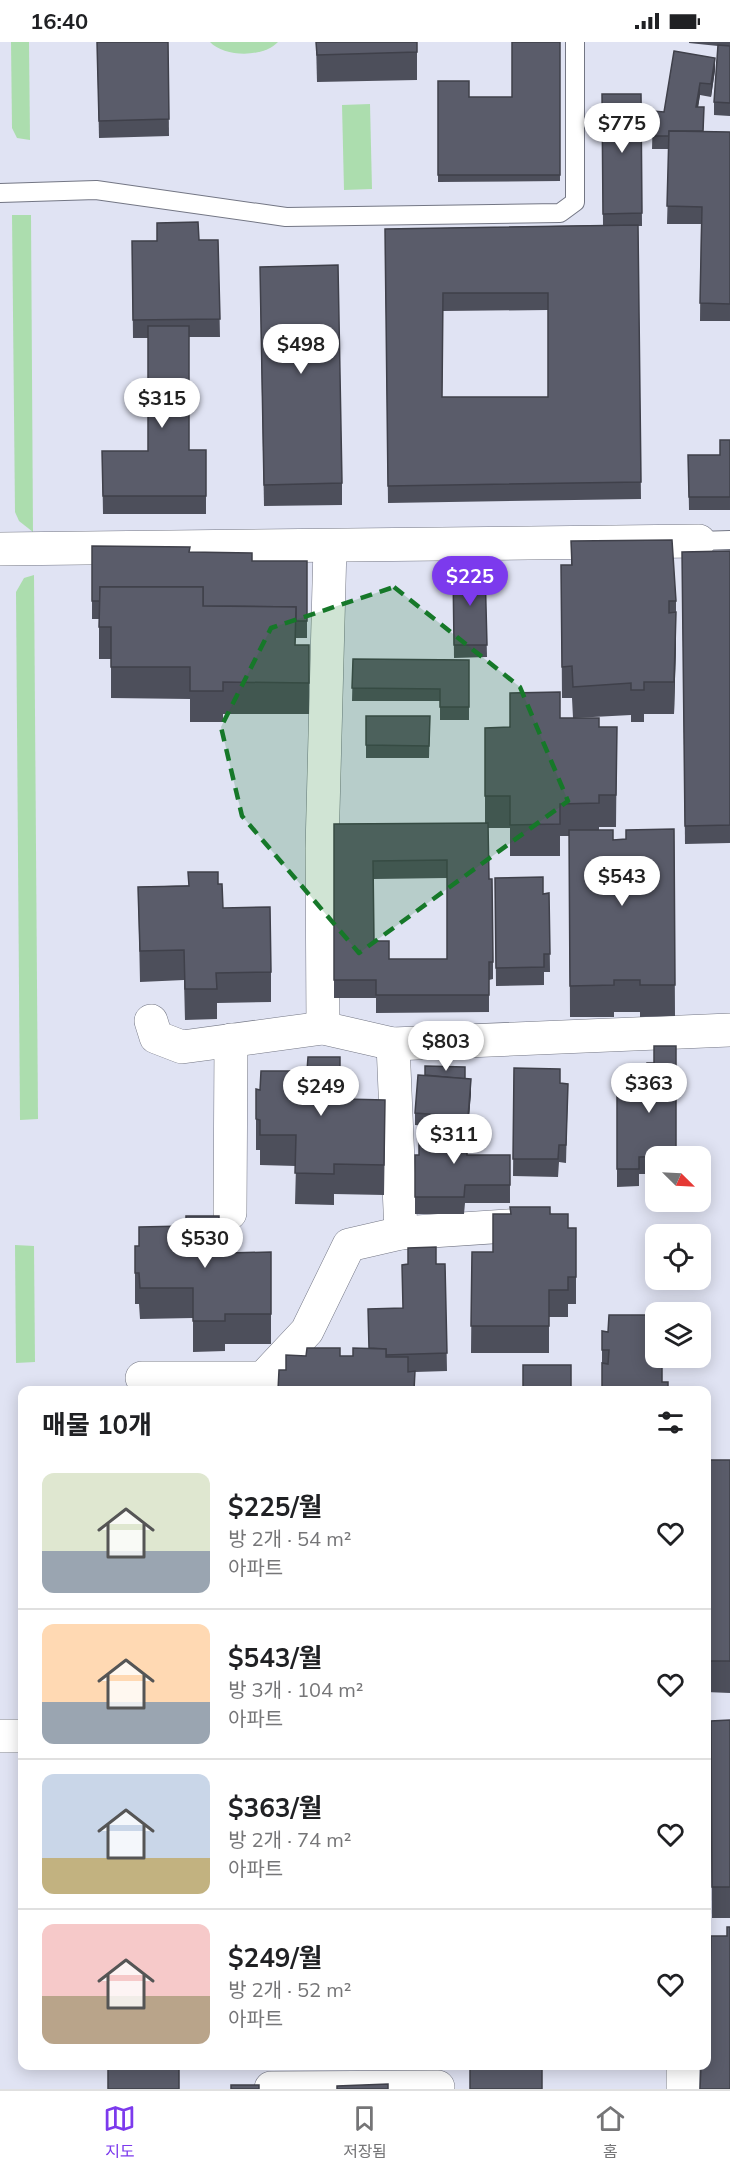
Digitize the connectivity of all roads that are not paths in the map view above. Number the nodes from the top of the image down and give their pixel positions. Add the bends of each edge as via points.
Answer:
1 (575, 42) edge
2 (0, 193) edge
3 (715, 541) edge
4 (330, 546) junction
5 (0, 549) edge
6 (151, 1021) dead end
7 (323, 1028) junction
8 (730, 1030) edge
9 (231, 1040) junction
10 (393, 1044) junction
11 (230, 1213) dead end
12 (567, 1222) edge
13 (401, 1233) junction
14 (142, 1378) dead end
15 (263, 1384) edge
16 (0, 1736) edge
17 (18, 1736) edge
18 (683, 2070) edge
19 (438, 2080) edge
20 (271, 2088) edge
21 (683, 2089) edge

1 - 2 lane via 575,202 560,213 286,216 96,190
3 - 4 street
4 - 5 street
4 - 7 street via 322,849
6 - 9 street via 156,1036 182,1047
7 - 9 street
7 - 10 street
8 - 10 street
9 - 11 street
10 - 13 street
12 - 13 street
13 - 15 street via 349,1245 307,1331
14 - 15 street
16 - 17 street
18 - 21 street
19 - 20 street

